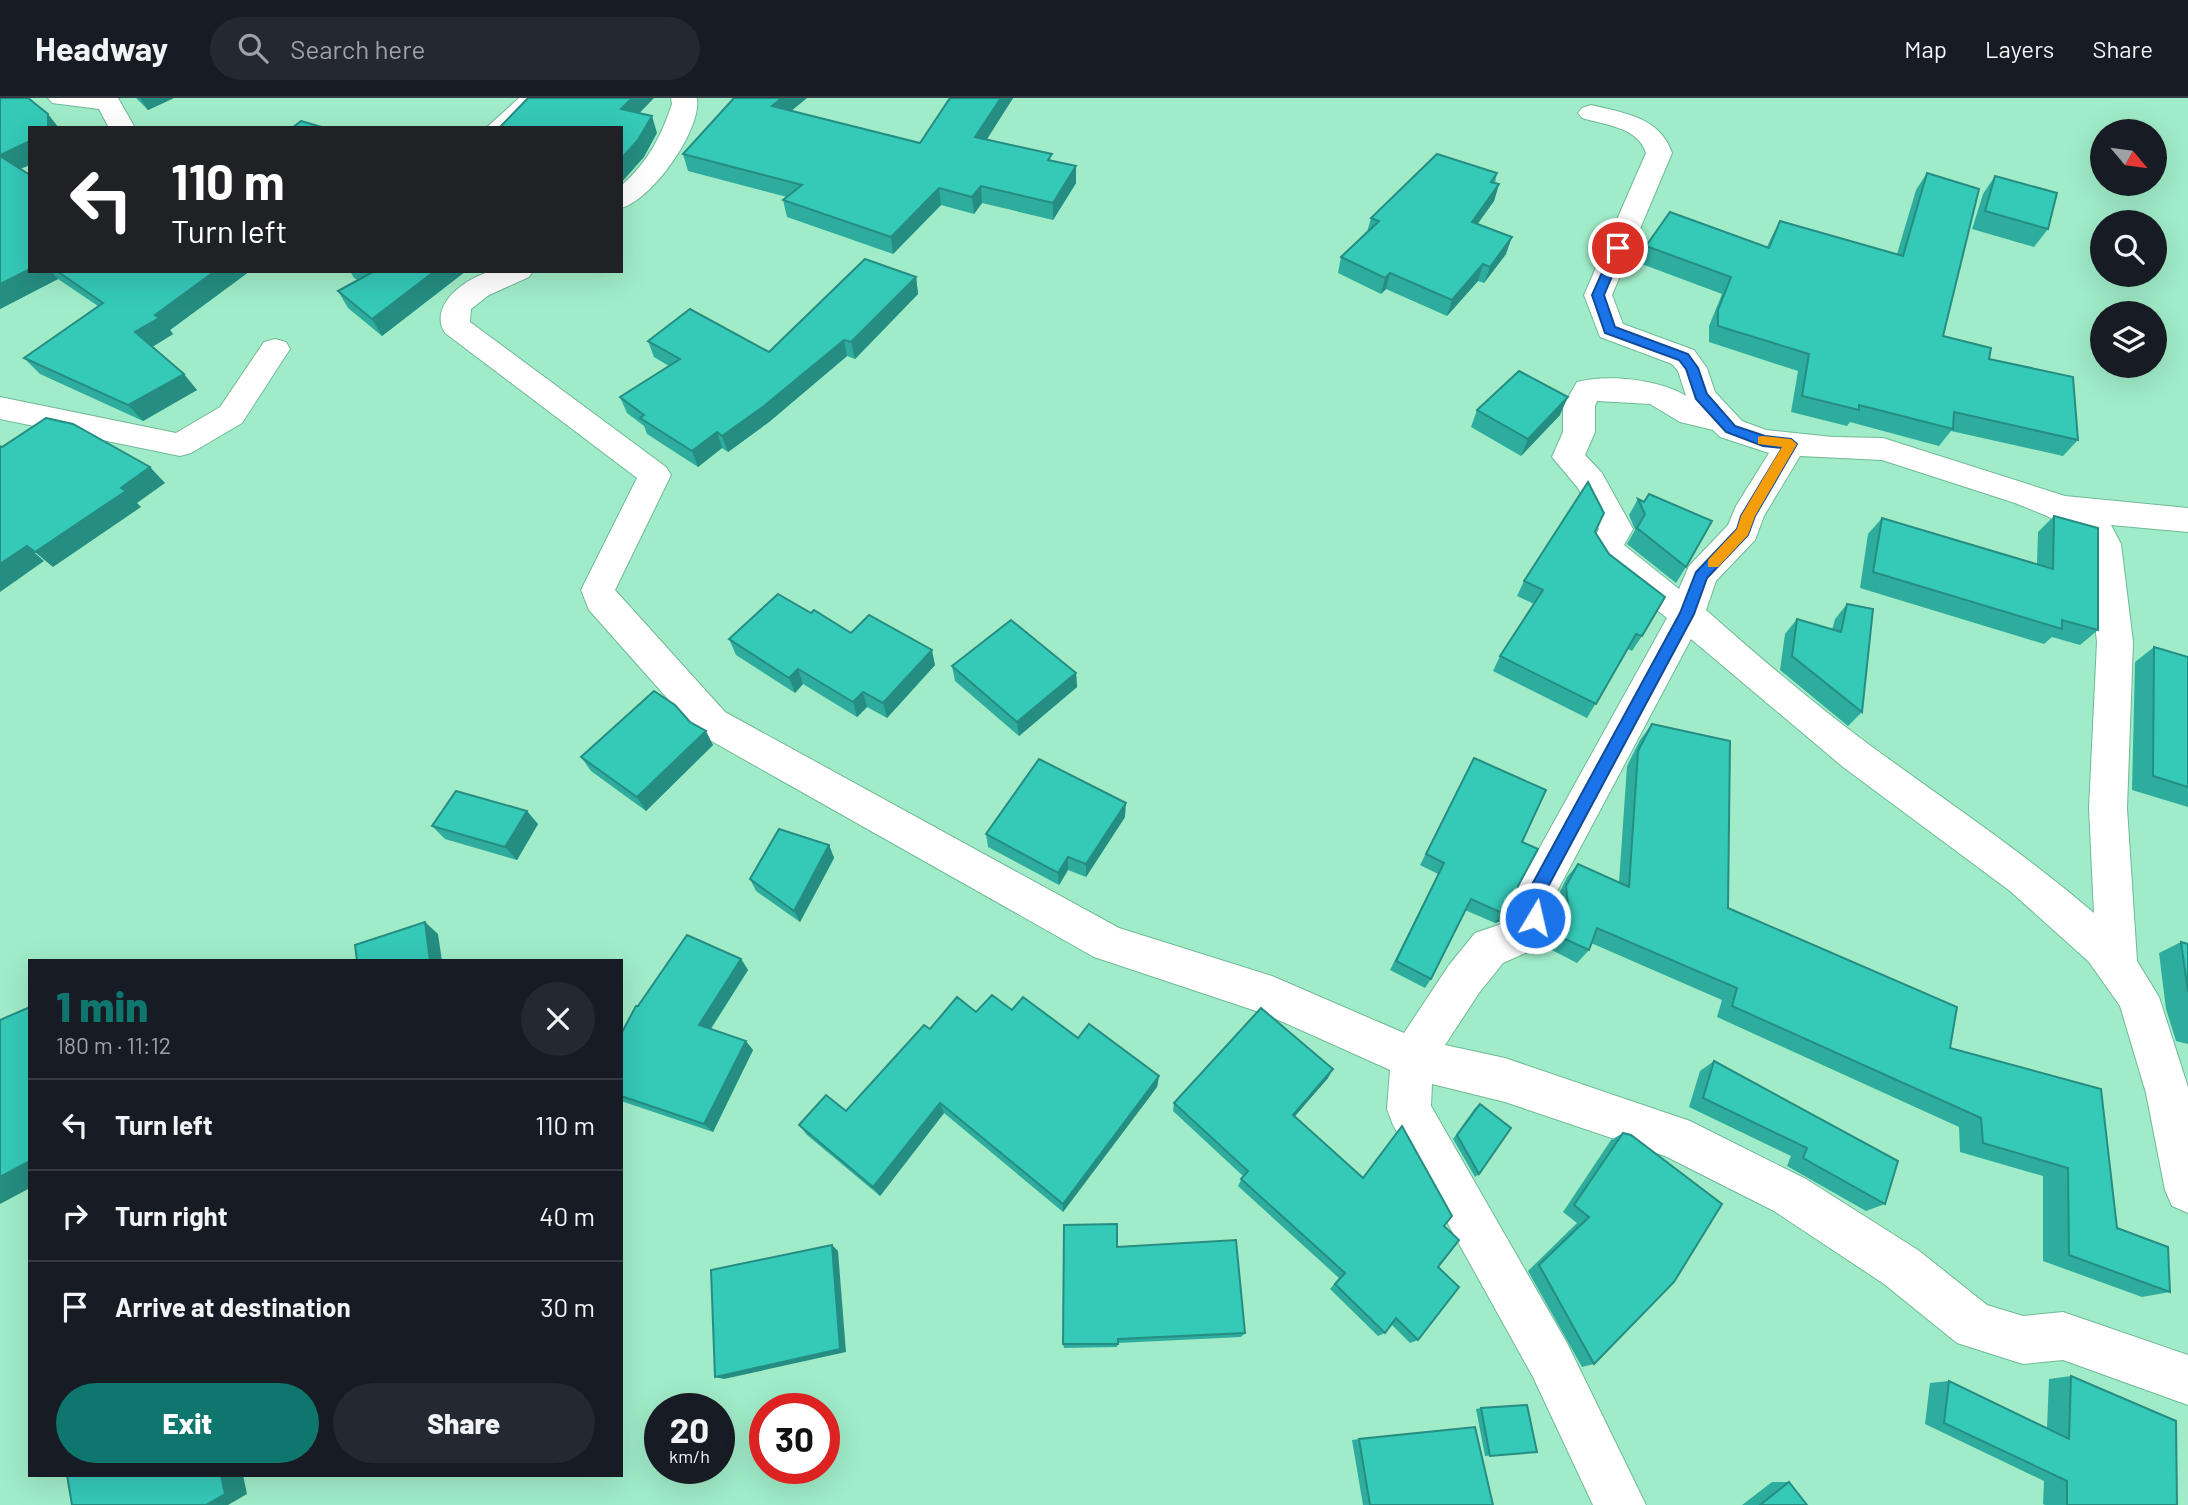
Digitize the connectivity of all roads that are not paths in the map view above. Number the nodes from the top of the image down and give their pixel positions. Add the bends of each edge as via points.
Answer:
1 (61, 98) edge
2 (534, 98) edge
3 (684, 98) edge
4 (1591, 113) dead end
5 (121, 126) edge
6 (501, 126) edge
7 (623, 198) edge
8 (514, 273) edge
9 (275, 349) dead end
10 (0, 408) edge
11 (1721, 418) junction
12 (1791, 444) junction
13 (2059, 507) junction
14 (2188, 520) edge
15 (1687, 614) junction
16 (2117, 967) junction
17 (1412, 1058) junction
18 (2188, 1190) edge
19 (2188, 1380) edge
20 (1620, 1505) edge

1 - 5 street via 108,102
2 - 6 street
3 - 7 street via 673,144 647,178
4 - 11 street via 1647,130 1657,141 1659,153 1598,295 1604,318 1610,330 1683,357 1692,368 1701,396
8 - 17 street via 479,288 457,306 455,326 656,475 598,590 601,600 712,723 1109,944 1272,996
9 - 10 street via 231,415 180,445
11 - 12 street via 1731,429 1763,441
11 - 15 street via 1707,421 1690,416 1652,393 1588,390 1579,406 1579,432 1568,457 1591,481 1616,528 1606,546 1615,559
12 - 13 street via 1882,449
12 - 15 street via 1743,531 1701,575
13 - 14 street
13 - 16 street via 2099,533 2104,544 2115,642 2108,808
15 - 16 street via 1856,756 2024,878 2104,948
15 - 17 street via 1534,898 1535,918 1527,933 1490,947
16 - 18 street via 2138,996 2168,1093
17 - 19 street via 1505,1080 1674,1137 1790,1195 1901,1267 1974,1325 2023,1340 2063,1336
17 - 20 street via 1409,1109 1550,1360

